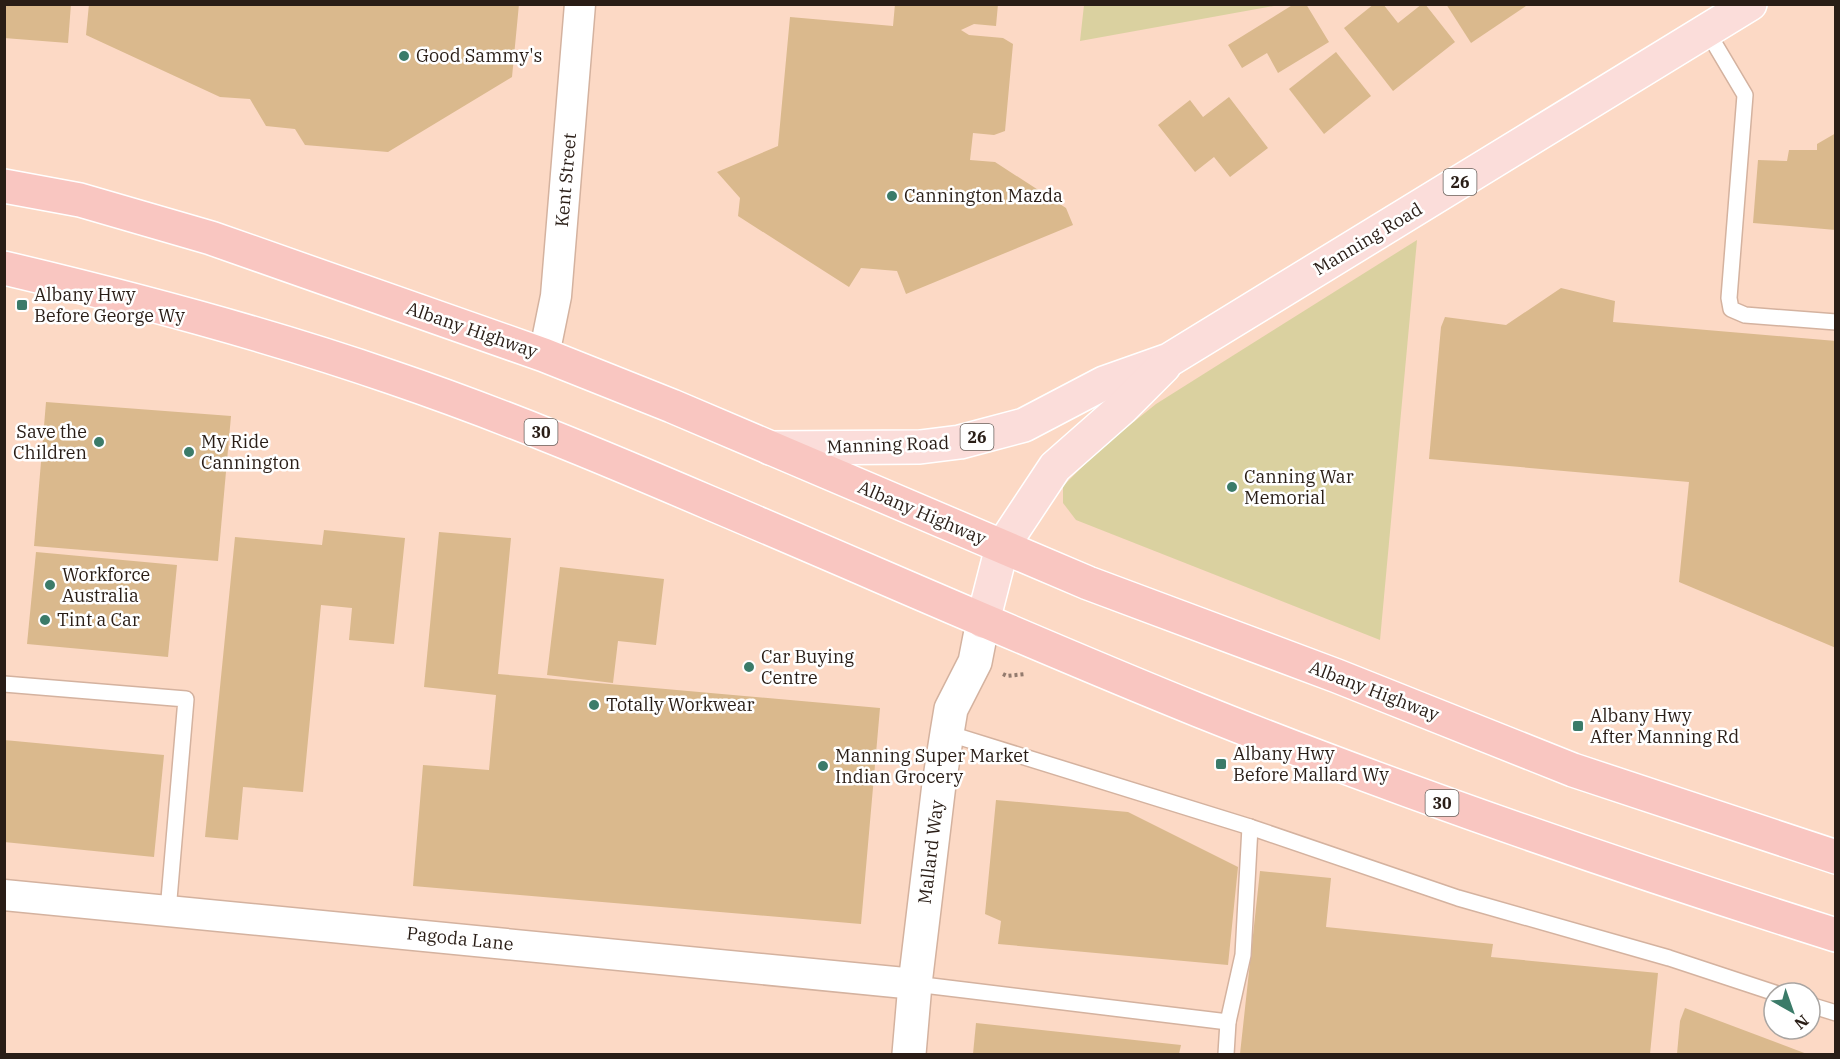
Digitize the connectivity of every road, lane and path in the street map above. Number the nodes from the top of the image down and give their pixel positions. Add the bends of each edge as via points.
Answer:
1 (580, 4) edge
2 (1750, 4) edge
3 (1707, 31) junction
4 (4, 186) edge
5 (4, 268) edge
6 (1836, 322) edge
7 (544, 355) junction
8 (1169, 360) junction
9 (771, 448) junction
10 (1002, 547) junction
11 (983, 621) junction
12 (4, 684) edge
13 (949, 721) junction
14 (1250, 827) junction
15 (1836, 857) edge
16 (4, 895) edge
17 (168, 911) junction
18 (1836, 935) edge
19 (915, 984) junction
20 (1762, 989) edge
21 (1228, 1022) junction
22 (909, 1054) edge
23 (1226, 1054) edge

1 - 7 street, Kent Street via 556,296
2 - 3 main road, Manning Road / 26
3 - 6 lane via 1745,95 1731,309 1746,315
3 - 8 main road, Manning Road / 26
4 - 7 highway, Albany Highway via 80,200 211,238
5 - 11 highway, 30 via 190,314 394,377 597,455
7 - 9 highway, Albany Highway
8 - 9 main road, Manning Road / 26 via 1104,383 1024,425 960,442 920,447
8 - 10 main road, Manning Road / 26 via 1055,467
9 - 10 highway, Albany Highway
10 - 11 main road, Manning Road / 26
10 - 15 highway, Albany Highway via 1573,770
11 - 13 street, Mallard Way via 975,662
11 - 18 highway, 30 via 1355,771 1547,840
12 - 17 lane via 186,699
13 - 14 lane
13 - 19 street, Mallard Way
14 - 20 lane via 1458,898
14 - 21 lane via 1243,955
16 - 17 street, Pagoda Lane
17 - 19 street, Pagoda Lane
19 - 21 lane
19 - 22 street, Mallard Way
21 - 23 lane

